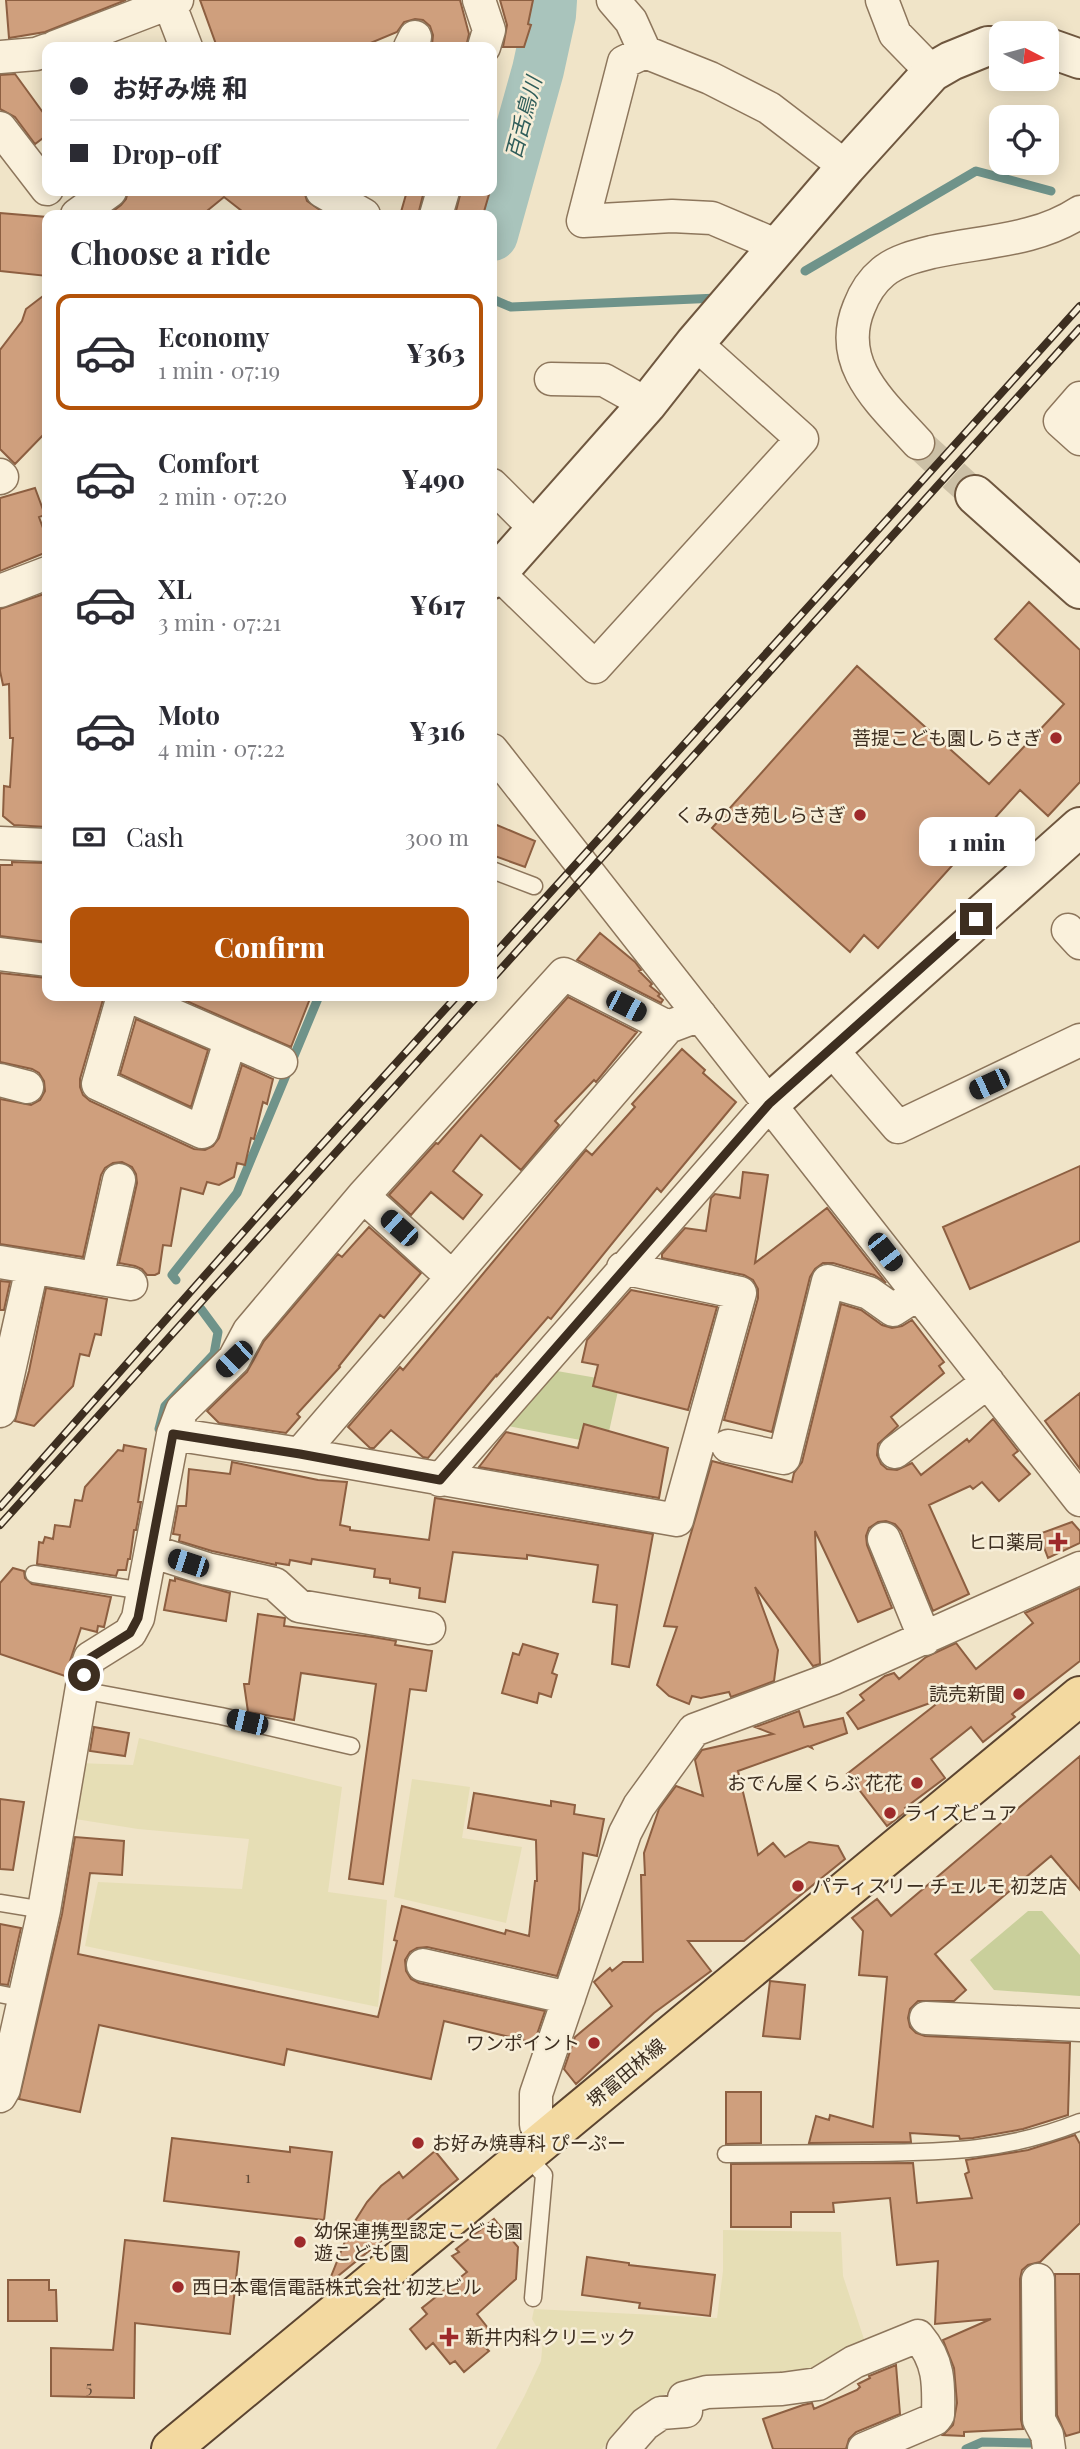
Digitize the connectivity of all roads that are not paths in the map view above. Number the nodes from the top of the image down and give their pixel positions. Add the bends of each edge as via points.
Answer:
1 (479, 0) edge
2 (613, 0) edge
3 (882, 0) edge
4 (172, 1) edge
5 (68, 42) edge
6 (184, 42) edge
7 (485, 42) edge
8 (989, 46) edge
9 (42, 52) edge
10 (645, 52) junction
11 (1059, 52) edge
12 (0, 57) edge
13 (1080, 59) edge
14 (932, 72) junction
15 (0, 128) edge
16 (846, 167) junction
17 (42, 182) edge
18 (53, 196) edge
19 (103, 196) edge
20 (332, 196) edge
21 (64, 210) edge
22 (84, 210) edge
23 (355, 210) edge
24 (1080, 212) edge
25 (778, 246) junction
26 (695, 343) junction
27 (551, 379) dead end
28 (1080, 398) edge
29 (647, 404) junction
30 (1080, 439) edge
31 (918, 443) tunnel mouth
32 (497, 490) edge
33 (975, 495) tunnel mouth
34 (536, 529) junction
35 (497, 574) edge
36 (42, 575) edge
37 (497, 578) edge
38 (1080, 589) edge
39 (0, 591) edge
40 (497, 756) edge
41 (1080, 827) edge
42 (0, 842) edge
43 (42, 845) edge
44 (497, 872) edge
45 (534, 886) dead end
46 (0, 954) edge
47 (42, 959) edge
48 (122, 1001) edge
49 (140, 1001) edge
50 (700, 1015) junction
51 (668, 1027) junction
52 (1080, 1040) edge
53 (230, 1041) junction
54 (831, 1049) junction
55 (281, 1062) dead end
56 (769, 1104) junction
57 (119, 1180) dead end
58 (363, 1196) junction
59 (0, 1262) edge
60 (32, 1268) junction
61 (623, 1268) junction
62 (452, 1277) junction
63 (97, 1279) junction
64 (131, 1284) dead end
65 (919, 1294) junction
66 (988, 1382) junction
67 (0, 1411) edge
68 (173, 1434) junction
69 (728, 1446) dead end
70 (895, 1452) dead end
71 (300, 1454) junction
72 (440, 1480) junction
73 (1074, 1484) edge
74 (884, 1539) dead end
75 (151, 1551) junction
76 (1080, 1568) edge
77 (34, 1574) dead end
78 (144, 1591) junction
79 (429, 1628) dead end
80 (925, 1639) junction
81 (81, 1690) junction
82 (1080, 1696) edge
83 (351, 1746) dead end
84 (0, 1903) edge
85 (44, 1910) junction
86 (423, 1965) dead end
87 (13, 1996) edge
88 (569, 1998) junction
89 (926, 2018) dead end
90 (1080, 2025) edge
91 (0, 2096) edge
92 (1080, 2122) edge
93 (537, 2148) junction
94 (726, 2154) dead end
95 (1038, 2280) dead end
96 (533, 2298) dead end
97 (650, 2437) edge
98 (171, 2449) edge
99 (623, 2449) edge
100 (864, 2449) edge
101 (1049, 2449) edge

1 - 7 street via 489,30
2 - 10 street via 631,21
3 - 14 street via 895,34
4 - 5 street
4 - 6 street
8 - 14 street
9 - 12 street
10 - 16 street via 769,108
10 - 25 street via 624,62 583,221 712,218
11 - 13 street
14 - 16 street
15 - 17 street
16 - 25 street
18 - 21 street
19 - 22 street
20 - 23 street
24 - 31 street via 1062,224 1018,237 911,257 883,271 865,293 851,341 856,365 866,384
25 - 26 street
26 - 29 street
26 - 37 street via 802,439 595,667
27 - 29 street via 604,380
28 - 30 street via 1060,421
29 - 34 street
32 - 34 street
33 - 38 street
34 - 35 street
36 - 39 street
40 - 50 street
41 - 54 street
42 - 43 street
44 - 45 lane
46 - 47 street
48 - 53 street via 99,1084 202,1132
49 - 53 street
50 - 51 street
50 - 56 street
51 - 58 street via 564,974
51 - 62 street
52 - 54 street via 898,1127
53 - 55 street
54 - 56 street
56 - 61 street
56 - 65 street
57 - 63 street
58 - 62 street
58 - 68 street via 249,1331 234,1359 182,1410
59 - 60 street
60 - 63 street
60 - 67 street
61 - 72 street
61 - 72 street via 740,1293 677,1520
62 - 71 street
63 - 64 street
65 - 66 street
65 - 69 street via 893,1310 869,1293 828,1281 784,1458
66 - 70 street
66 - 73 street
68 - 71 street
68 - 75 street
71 - 72 street
74 - 80 street
75 - 78 street
75 - 79 street via 275,1584 299,1606
76 - 80 street
77 - 78 lane
78 - 81 street via 130,1633 90,1658
80 - 88 street via 694,1730 639,1805 625,1833
81 - 83 lane
81 - 85 street
82 - 93 main road, 堺富田林線
84 - 85 lane
85 - 87 street
86 - 88 street
87 - 91 street
88 - 93 street via 536,2094
89 - 90 street
92 - 94 lane via 1044,2136 971,2150
93 - 96 lane via 544,2175
93 - 98 main road, 堺富田林線
95 - 101 street via 1038,2420
97 - 99 street
97 - 100 street via 661,2413 685,2411 684,2398 707,2392 818,2384 854,2362 918,2336 939,2377 938,2415

